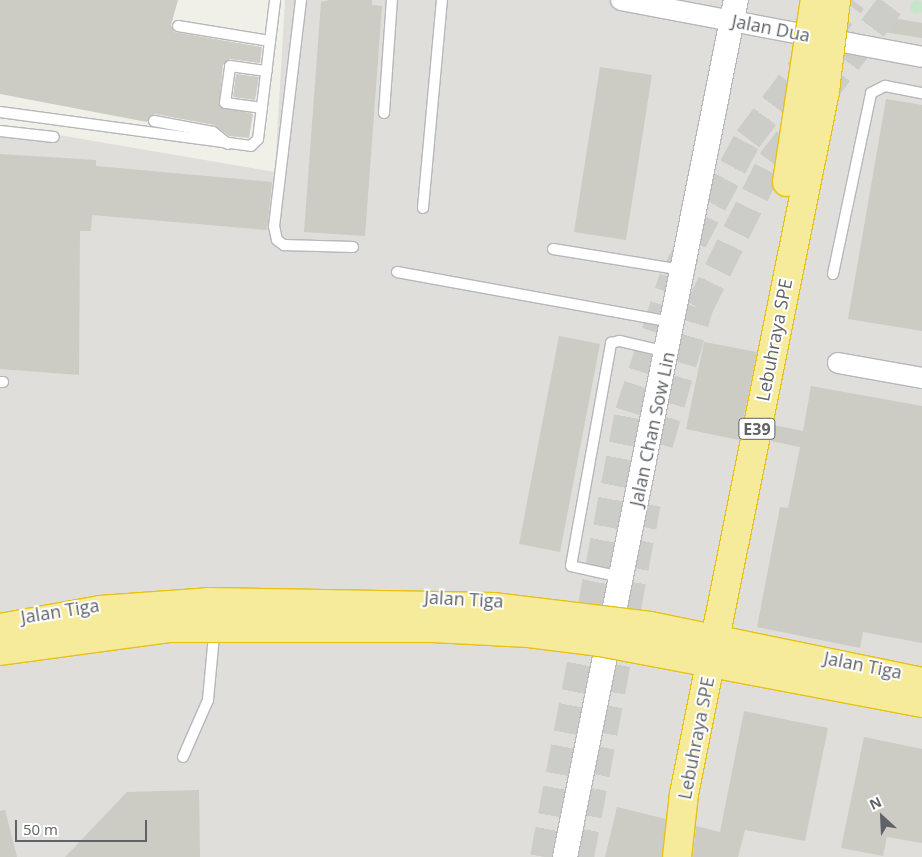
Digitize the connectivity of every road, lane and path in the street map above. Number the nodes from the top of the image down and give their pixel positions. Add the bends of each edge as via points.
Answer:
1 (275, 0) edge
2 (301, 0) edge
3 (392, 0) edge
4 (442, 0) edge
5 (623, 0) edge
6 (815, 0) edge
7 (836, 0) edge
8 (734, 10) edge
9 (178, 26) dead end
10 (270, 41) junction
11 (922, 57) edge
12 (267, 71) junction
13 (922, 93) edge
14 (262, 108) junction
15 (0, 112) edge
16 (384, 113) dead end
17 (154, 121) dead end
18 (0, 131) edge
19 (54, 138) dead end
20 (229, 145) junction
21 (423, 208) dead end
22 (354, 247) dead end
23 (553, 249) dead end
24 (684, 270) junction
25 (397, 272) dead end
26 (833, 274) dead end
27 (674, 322) junction
28 (668, 352) junction
29 (838, 363) dead end
30 (922, 378) edge
31 (621, 577) junction
32 (613, 615) junction
33 (0, 621) edge
34 (0, 628) edge
35 (214, 635) junction
36 (604, 650) junction
37 (0, 651) edge
38 (0, 658) edge
39 (922, 677) edge
40 (922, 682) edge
41 (922, 703) edge
42 (922, 713) edge
43 (183, 757) dead end
44 (565, 857) edge
45 (664, 857) edge
46 (677, 857) edge

1 - 10 lane
2 - 22 lane via 274,226 284,245
3 - 16 lane
4 - 21 lane
5 - 8 street, Jalan Dua
6 - 45 highway, Lebuhraya SPE / E39, bridge via 784,201 671,794
7 - 46 highway, Lebuhraya SPE / E39, bridge via 825,90 686,785
8 - 11 street, Jalan Dua
8 - 24 street, Jalan Chan Sow Lin
9 - 10 lane
10 - 12 lane
12 - 14 lane
12 - 14 lane via 230,66 225,104
13 - 26 lane via 885,86 871,93
14 - 20 lane via 258,139 251,146
15 - 20 lane
17 - 20 lane via 213,132
18 - 19 lane
23 - 24 lane
24 - 27 street, Jalan Chan Sow Lin
25 - 27 lane
27 - 28 street, Jalan Chan Sow Lin
28 - 31 street, Jalan Chan Sow Lin
28 - 31 lane via 620,340 611,344 571,566
29 - 30 street
31 - 32 street, Jalan Chan Sow Lin
32 - 33 street, Jalan Tiga via 513,602 336,593 162,597
32 - 36 street, Jalan Chan Sow Lin
32 - 39 street, Jalan Tiga
34 - 40 highway, bridge via 91,612 208,602 493,607 650,626
35 - 36 street, Jalan Tiga via 475,635
35 - 38 street, Jalan Tiga via 165,636
35 - 43 lane via 208,700
36 - 42 street, Jalan Tiga
36 - 44 street, Jalan Chan Sow Lin
37 - 41 highway, bridge via 170,628 433,628 529,633 600,642

